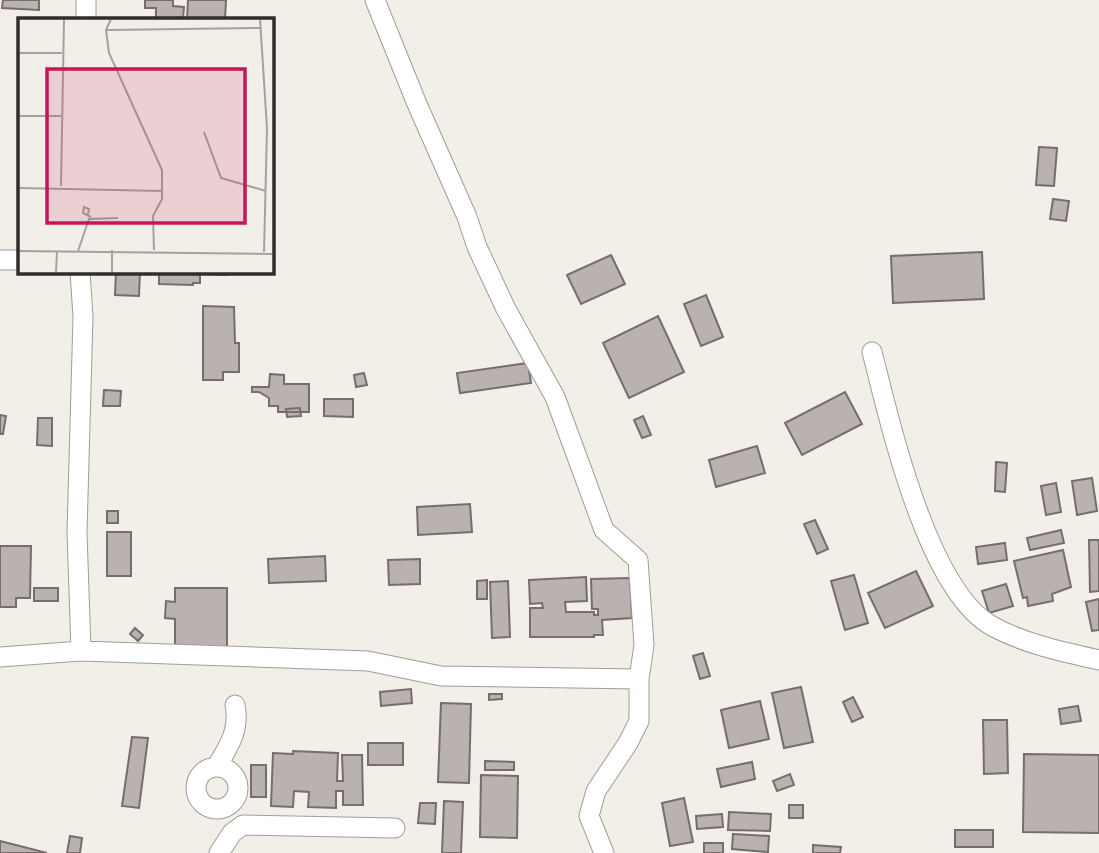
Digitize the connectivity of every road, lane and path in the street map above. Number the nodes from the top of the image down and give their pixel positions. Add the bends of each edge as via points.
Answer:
1 (86, 0) edge
2 (376, 0) edge
3 (86, 18) edge
4 (0, 260) edge
5 (18, 260) edge
6 (80, 273) edge
7 (872, 352) dead end
8 (81, 651) junction
9 (0, 657) edge
10 (1099, 660) edge
11 (639, 680) junction
12 (235, 705) dead end
13 (217, 766) junction
14 (227, 806) junction
15 (243, 824) junction
16 (395, 828) dead end
17 (219, 853) edge
18 (604, 853) edge

1 - 3 street
2 - 11 street via 489,272 555,397 604,530 638,560 644,645
4 - 5 street
6 - 8 street via 77,531
7 - 10 street via 912,496 942,565 966,605 990,625 1021,639
8 - 9 street
8 - 11 street via 368,661 441,676
11 - 18 street via 639,721 596,791 589,816
12 - 13 street via 232,744
13 - 14 street via 228,769 238,788
13 - 14 street via 206,769 195,788 206,806
14 - 15 street
15 - 16 street
15 - 17 street

